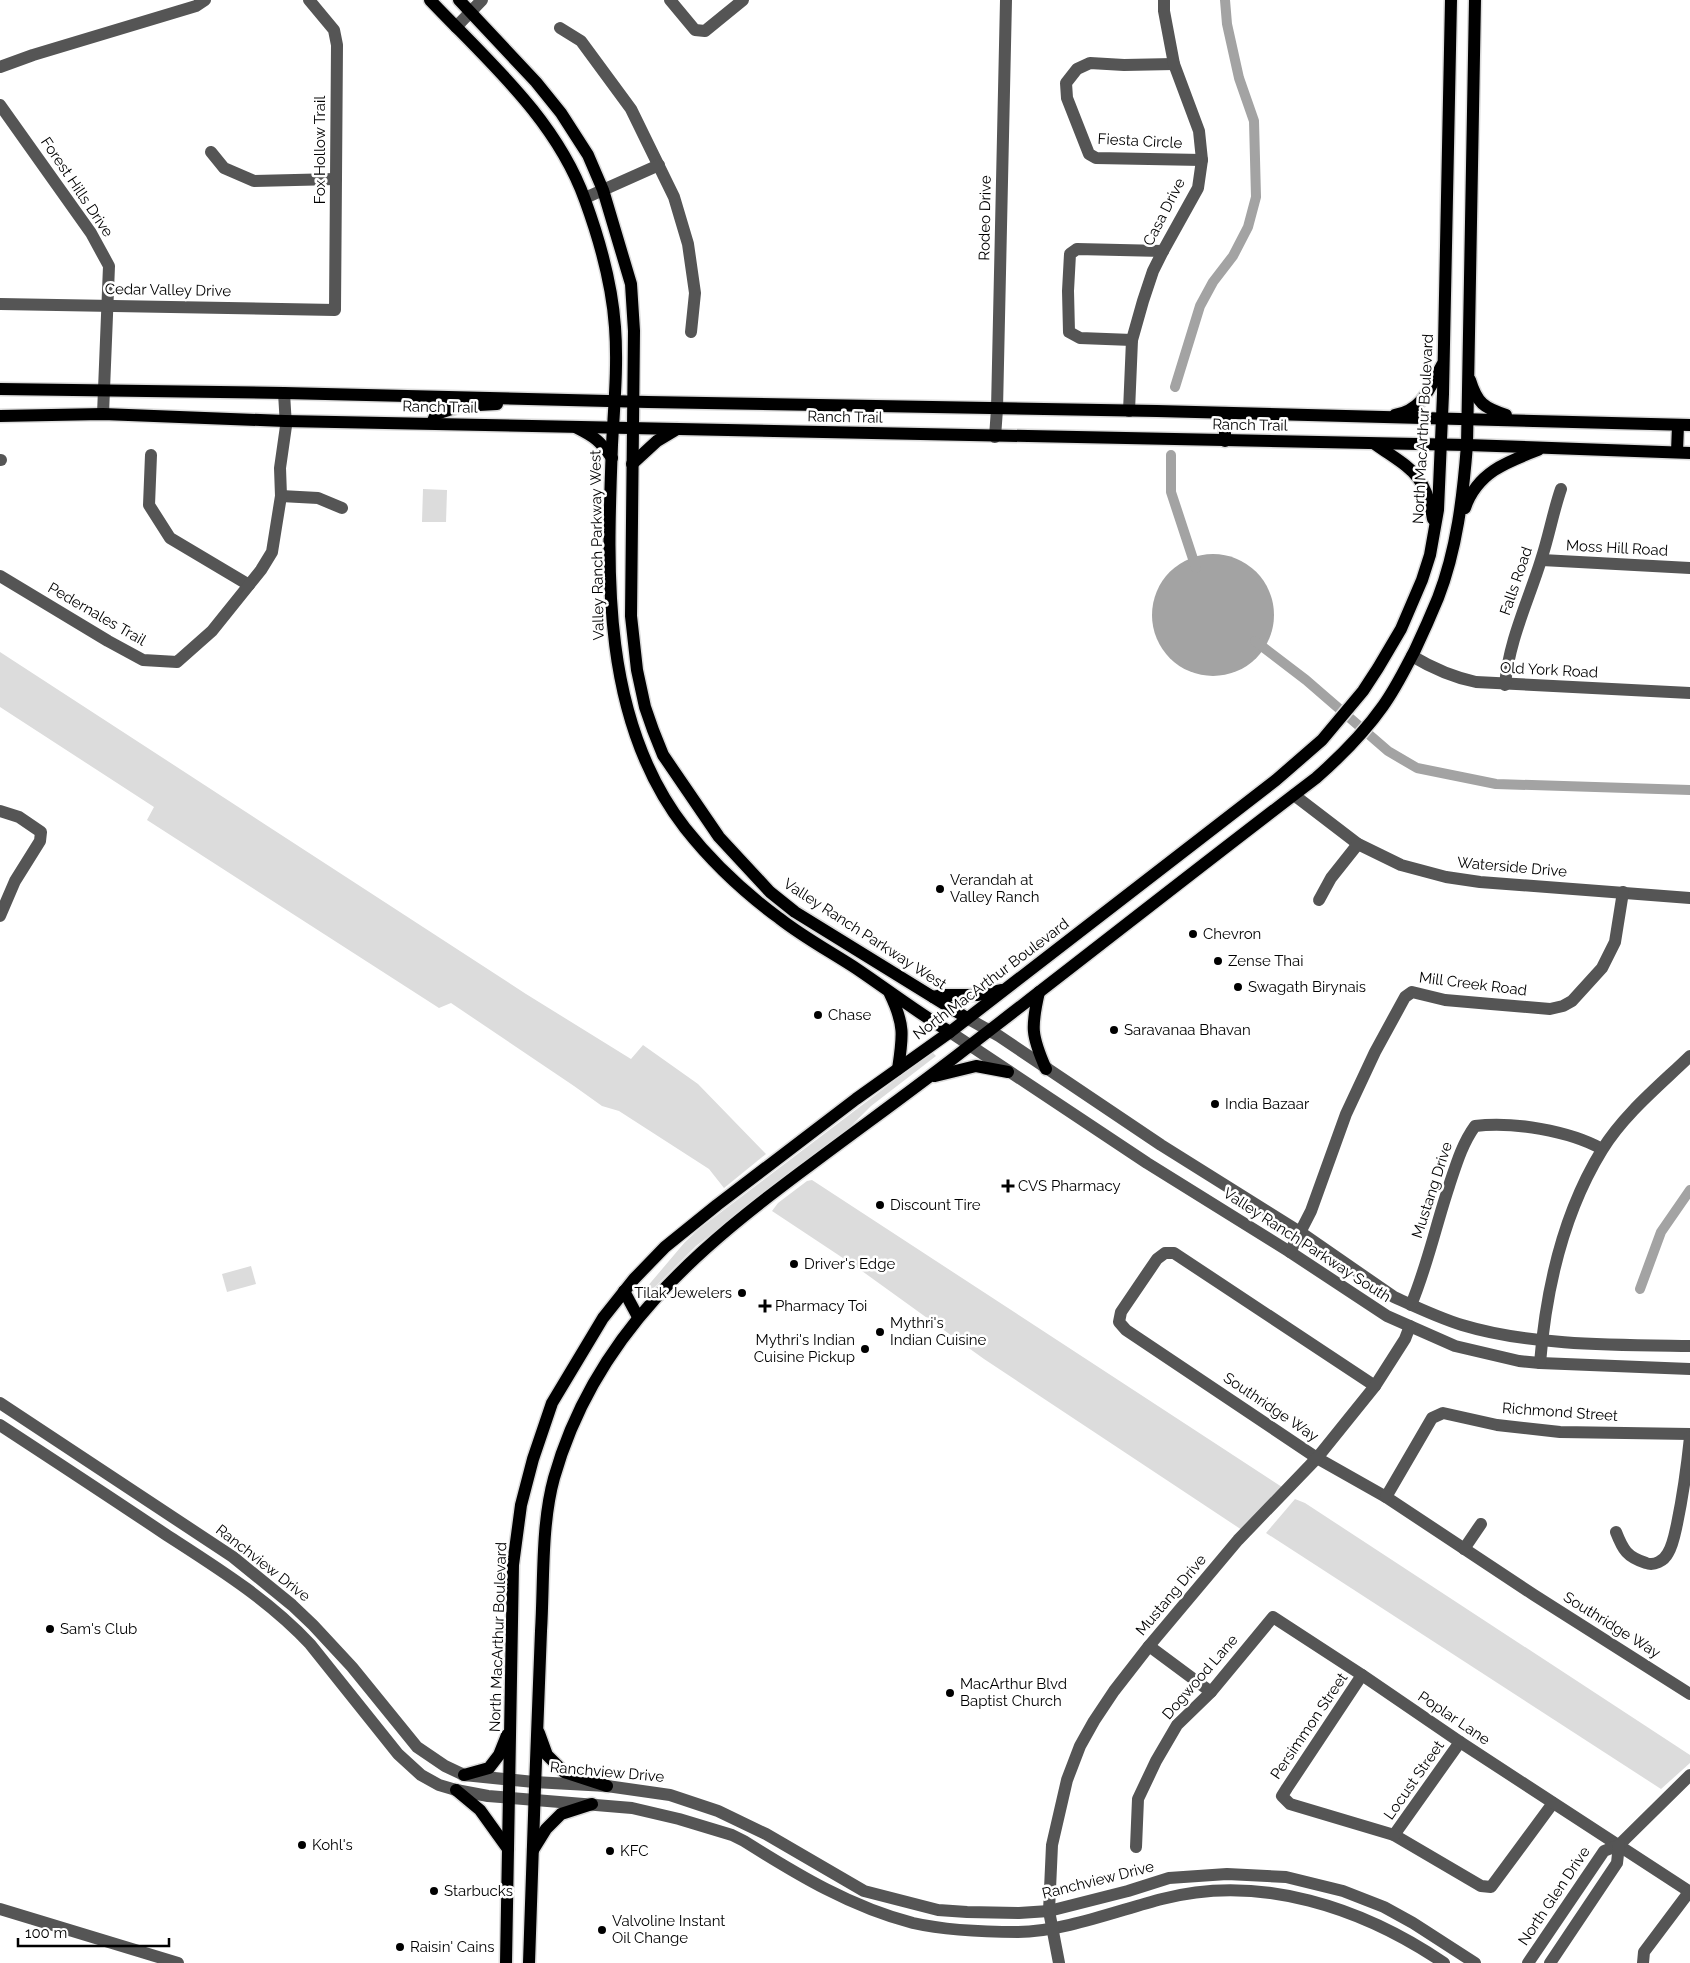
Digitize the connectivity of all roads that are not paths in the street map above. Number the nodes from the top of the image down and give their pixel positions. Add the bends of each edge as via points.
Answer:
1 (205, 0) edge
2 (309, 0) edge
3 (430, 0) edge
4 (459, 0) edge
5 (482, 0) edge
6 (670, 0) edge
7 (744, 0) edge
8 (1006, 0) edge
9 (1164, 0) edge
10 (1451, 0) edge
11 (1475, 0) edge
12 (470, 12) junction
13 (456, 27) junction
14 (560, 28) dead end
15 (1174, 64) junction
16 (0, 67) edge
17 (0, 105) edge
18 (211, 152) dead end
19 (1202, 160) junction
20 (659, 166) junction
21 (336, 179) junction
22 (603, 190) junction
23 (585, 198) junction
24 (1162, 251) junction
25 (0, 304) edge
26 (108, 306) junction
27 (335, 310) joint
28 (691, 332) dead end
29 (1132, 340) junction
30 (1444, 363) junction
31 (1468, 370) junction
32 (0, 389) edge
33 (104, 391) junction
34 (284, 393) junction
35 (518, 398) junction
36 (614, 401) junction
37 (633, 402) junction
38 (997, 409) junction
39 (1129, 411) junction
40 (1225, 413) junction
41 (103, 414) junction
42 (0, 416) edge
43 (1376, 418) junction
44 (1442, 419) junction
45 (1468, 419) junction
46 (1523, 420) junction
47 (286, 421) junction
48 (432, 423) junction
49 (1684, 425) edge
50 (572, 427) junction
51 (613, 427) junction
52 (633, 428) junction
53 (678, 429) junction
54 (994, 436) junction
55 (1225, 441) junction
56 (1375, 444) junction
57 (1441, 445) junction
58 (1467, 445) junction
59 (1544, 448) junction
60 (1676, 452) junction
61 (1690, 453) edge
62 (151, 455) dead end
63 (612, 458) junction
64 (632, 464) junction
65 (1561, 489) dead end
66 (280, 496) junction
67 (342, 508) dead end
68 (1435, 528) junction
69 (1456, 534) junction
70 (1542, 560) junction
71 (1690, 568) edge
72 (0, 576) edge
73 (249, 585) junction
74 (1412, 656) junction
75 (637, 670) junction
76 (619, 673) junction
77 (1505, 685) junction
78 (1690, 693) edge
79 (1294, 796) junction
80 (0, 811) edge
81 (1358, 844) junction
82 (746, 866) junction
83 (1157, 871) junction
84 (732, 878) junction
85 (1170, 891) junction
86 (1623, 892) junction
87 (1690, 898) edge
88 (1319, 900) dead end
89 (0, 916) edge
90 (1006, 988) junction
91 (889, 992) junction
92 (1039, 992) junction
93 (934, 997) junction
94 (967, 1018) junction
95 (989, 1030) junction
96 (950, 1032) junction
97 (970, 1046) junction
98 (1690, 1056) edge
99 (898, 1069) junction
100 (1046, 1069) junction
101 (1008, 1072) junction
102 (928, 1078) junction
103 (1161, 1146) junction
104 (1602, 1149) junction
105 (1147, 1163) junction
106 (1300, 1232) junction
107 (1290, 1252) junction
108 (624, 1291) junction
109 (1411, 1304) junction
110 (611, 1306) junction
111 (638, 1317) junction
112 (1410, 1326) junction
113 (1542, 1340) junction
114 (1690, 1346) edge
115 (1540, 1363) junction
116 (1690, 1369) edge
117 (1375, 1386) junction
118 (0, 1403) edge
119 (0, 1425) edge
120 (1690, 1435) edge
121 (1317, 1458) junction
122 (1386, 1497) junction
123 (1481, 1524) dead end
124 (1616, 1532) dead end
125 (1464, 1549) junction
126 (233, 1557) junction
127 (248, 1569) junction
128 (222, 1571) junction
129 (237, 1582) junction
130 (1273, 1617) joint
131 (1149, 1646) junction
132 (1362, 1675) junction
133 (1211, 1692) junction
134 (1690, 1694) edge
135 (511, 1726) junction
136 (537, 1727) junction
137 (1460, 1742) junction
138 (464, 1775) junction
139 (1690, 1776) edge
140 (509, 1780) junction
141 (534, 1782) junction
142 (607, 1786) junction
143 (456, 1790) junction
144 (509, 1798) junction
145 (534, 1800) junction
146 (1553, 1803) junction
147 (592, 1804) junction
148 (1394, 1835) junction
149 (1618, 1845) junction
150 (1136, 1847) dead end
151 (508, 1849) junction
152 (531, 1852) junction
153 (797, 1853) junction
154 (788, 1869) junction
155 (1310, 1882) junction
156 (1690, 1892) edge
157 (1306, 1900) junction
158 (0, 1909) edge
159 (1048, 1911) junction
160 (1053, 1927) junction
161 (1426, 1958) edge
162 (178, 1963) edge
163 (506, 1963) edge
164 (529, 1963) edge
165 (1059, 1963) edge
166 (1444, 1963) edge
167 (1475, 1963) edge
168 (1528, 1963) edge
169 (1550, 1963) edge
170 (1643, 1963) edge

1 - 16 street via 196,6
2 - 21 street, Fox Hollow Trail via 334,30
3 - 13 main road, Valley Ranch Parkway West
4 - 12 main road, Valley Ranch Parkway West
5 - 12 street
6 - 7 street via 694,30 705,30
8 - 38 street, Rodeo Drive
9 - 15 street, Casa Drive
10 - 30 main road, North MacArthur Boulevard
11 - 31 main road
12 - 13 street
12 - 22 main road, Valley Ranch Parkway West via 536,82 560,113 588,155
13 - 23 main road, Valley Ranch Parkway West via 520,94 551,132
14 - 20 street via 581,41 608,76 631,109
15 - 19 street, Casa Drive via 1199,131
15 - 19 street, Fiesta Circle via 1124,66 1090,63 1077,69 1066,83 1067,98 1088,154 1096,158
17 - 26 street, Forest Hills Drive via 91,233 109,266
18 - 21 street via 224,168 254,180
19 - 24 street, Casa Drive via 1198,188
20 - 22 street
20 - 28 street via 674,197 688,244 695,293
21 - 27 street, Fox Hollow Trail
22 - 23 street
22 - 37 main road, Valley Ranch Parkway West via 630,284 634,332
23 - 36 main road, Valley Ranch Parkway West via 611,285 616,330
24 - 29 street, Casa Drive
24 - 29 street via 1077,250 1070,254 1069,332 1080,338
25 - 26 street, Cedar Valley Drive
26 - 27 street, Cedar Valley Drive
26 - 33 street, Forest Hills Drive
29 - 39 street, Casa Drive
30 - 43 main road via 1426,396 1416,406 1402,414
30 - 44 main road, North MacArthur Boulevard
31 - 45 main road
31 - 46 main road via 1473,390 1487,410
32 - 33 main road, Ranch Trail
33 - 34 main road, Ranch Trail
33 - 41 street, Forest Hills Drive
34 - 35 main road, Ranch Trail
34 - 47 street, Pedernales Trail
35 - 36 main road, Ranch Trail
35 - 48 main road via 492,405 461,406 436,414
36 - 37 main road, Ranch Trail
36 - 51 main road, Valley Ranch Parkway West
37 - 38 main road, Ranch Trail
37 - 52 main road, Valley Ranch Parkway West
38 - 39 main road, Ranch Trail
38 - 54 street, Rodeo Drive
39 - 40 main road, Ranch Trail
40 - 43 main road, Ranch Trail
40 - 55 main road
41 - 42 main road, Ranch Trail
41 - 47 main road, Ranch Trail
43 - 44 main road, Ranch Trail
44 - 45 main road, Ranch Trail
44 - 57 main road, North MacArthur Boulevard
45 - 46 main road, Ranch Trail
45 - 58 main road
46 - 49 main road, Ranch Trail
47 - 48 main road, Ranch Trail
47 - 66 street, Pedernales Trail
48 - 50 main road, Ranch Trail
49 - 60 main road
50 - 51 main road, Ranch Trail
50 - 63 main road via 602,443
51 - 52 main road, Ranch Trail
51 - 63 main road, Valley Ranch Parkway West
52 - 53 main road, Ranch Trail
52 - 64 main road, Valley Ranch Parkway West
53 - 54 main road, Ranch Trail
53 - 64 main road via 657,441
54 - 55 main road, Ranch Trail
55 - 56 main road, Ranch Trail
56 - 57 main road, Ranch Trail
56 - 68 main road via 1410,467 1422,482 1431,504
57 - 58 main road, Ranch Trail
57 - 68 main road, North MacArthur Boulevard
58 - 59 main road, Ranch Trail
58 - 69 main road
59 - 60 main road, Ranch Trail
59 - 69 main road via 1508,461 1485,476 1468,500
60 - 61 main road, Ranch Trail
62 - 73 street via 149,506 170,538
63 - 76 main road, Valley Ranch Parkway West via 612,618
64 - 75 main road, Valley Ranch Parkway West via 631,616
65 - 70 street, Falls Road
66 - 67 street via 318,498
66 - 73 street, Pedernales Trail via 272,552
68 - 83 main road, North MacArthur Boulevard via 1422,580 1410,609 1363,691 1322,740 1282,775
69 - 74 main road via 1439,596
70 - 71 street, Moss Hill Road
70 - 77 street, Falls Road via 1512,642
72 - 73 street, Pedernales Trail via 143,660 176,662 212,631
74 - 77 street, Old York Road via 1431,668 1458,678
74 - 79 main road via 1384,705 1364,731 1338,759
75 - 76 main road
75 - 82 main road, Valley Ranch Parkway West via 645,707 663,755 719,837
76 - 84 main road, Valley Ranch Parkway West via 637,739 657,784 684,826
77 - 78 street, Old York Road
79 - 81 street, Waterside Drive
79 - 85 main road
80 - 89 street via 19,817 41,832 40,841 15,881
81 - 86 street, Waterside Drive via 1400,865 1446,877
81 - 88 street via 1331,878
82 - 84 main road
82 - 93 main road, Valley Ranch Parkway West via 770,892 796,912
83 - 85 main road
83 - 90 main road, North MacArthur Boulevard
84 - 91 main road, Valley Ranch Parkway West via 779,919
85 - 92 main road
86 - 87 street, Waterside Drive
86 - 106 street, Mill Creek Road via 1615,942 1602,968 1572,1001 1563,1006 1550,1009 1445,1000 1412,992 1405,997 1346,1114 1312,1211
90 - 93 main road via 978,995
90 - 94 main road, North MacArthur Boulevard
91 - 96 main road, Valley Ranch Parkway West
91 - 99 main road via 901,1018 903,1033
92 - 95 main road
92 - 100 main road via 1032,1026
93 - 94 main road, Valley Ranch Parkway West
94 - 95 street, Valley Ranch Parkway South
94 - 96 main road, North MacArthur Boulevard
95 - 97 main road
95 - 100 street, Valley Ranch Parkway South
96 - 97 street, Valley Ranch Parkway South
96 - 99 main road, North MacArthur Boulevard
97 - 101 street, Valley Ranch Parkway South
97 - 102 main road
98 - 104 street via 1628,1116
99 - 108 main road, North MacArthur Boulevard via 717,1204 665,1248
100 - 103 street, Valley Ranch Parkway South
101 - 102 main road via 976,1066
101 - 105 street, Valley Ranch Parkway South
102 - 111 main road via 751,1209 679,1272
103 - 105 street
103 - 106 street, Valley Ranch Parkway South
104 - 109 street, Mustang Drive via 1564,1133 1512,1126 1475,1126 1465,1140
104 - 113 street via 1568,1218 1554,1265
105 - 107 street, Valley Ranch Parkway South
106 - 107 street, Mill Creek Road
106 - 109 street, Valley Ranch Parkway South via 1394,1297
107 - 112 street, Valley Ranch Parkway South via 1387,1316
108 - 110 main road, North MacArthur Boulevard
108 - 111 main road
109 - 113 street, Valley Ranch Parkway South via 1461,1325
110 - 111 main road
110 - 135 main road, North MacArthur Boulevard via 552,1403 521,1506 513,1565
111 - 136 main road via 586,1397 554,1479 542,1569
112 - 115 street, Valley Ranch Parkway South via 1455,1346
112 - 117 street, Mustang Drive
113 - 114 street, Valley Ranch Parkway South
113 - 115 street
115 - 116 street, Valley Ranch Parkway South
117 - 121 street, Mustang Drive
117 - 121 street, Southridge Way via 1174,1253 1165,1253 1157,1259 1121,1312 1119,1322 1122,1326
118 - 126 street, Ranchview Drive
119 - 128 street, Ranchview Drive
120 - 122 street, Richmond Street via 1560,1432 1497,1425 1443,1412 1432,1418
120 - 124 street via 1685,1488 1668,1554 1660,1562 1649,1564 1632,1558 1622,1548
121 - 122 street, Southridge Way
121 - 131 street, Mustang Drive via 1238,1540
122 - 125 street, Southridge Way
123 - 125 street
125 - 134 street, Southridge Way
126 - 127 street, Ranchview Drive
126 - 128 street
127 - 129 street
127 - 138 street, Ranchview Drive via 313,1625 418,1747
128 - 129 street, Ranchview Drive
129 - 143 street, Ranchview Drive via 264,1600 310,1644 408,1764 439,1785
130 - 132 street, Poplar Lane
130 - 133 street, Dogwood Lane
131 - 133 street
131 - 159 street, Mustang Drive via 1094,1721 1067,1780 1052,1845
132 - 137 street, Poplar Lane
132 - 148 street, Persimmon Street via 1282,1796 1290,1804
133 - 150 street, Dogwood Lane via 1177,1725 1156,1761 1138,1799
135 - 138 main road via 499,1755 489,1768
135 - 140 main road, North MacArthur Boulevard
136 - 141 main road
136 - 142 main road via 547,1755 564,1772
137 - 146 street, Poplar Lane
137 - 148 street, Locust Street
138 - 140 street, Ranchview Drive
139 - 149 street, North Glen Drive
140 - 141 street, Ranchview Drive
140 - 144 main road, North MacArthur Boulevard
141 - 142 street, Ranchview Drive
141 - 145 main road
142 - 153 street, Ranchview Drive via 670,1795 718,1810
143 - 144 street, Ranchview Drive
143 - 151 main road via 480,1810
144 - 145 street, Ranchview Drive
144 - 151 main road, North MacArthur Boulevard
145 - 147 street, Ranchview Drive
145 - 152 main road
146 - 148 street via 1491,1887 1481,1886
146 - 149 street, Poplar Lane
147 - 152 main road via 561,1814
147 - 154 street, Ranchview Drive via 660,1814 732,1835
149 - 156 street, Poplar Lane
149 - 168 street, North Glen Drive via 1604,1851
149 - 169 street via 1617,1863
151 - 163 main road, North MacArthur Boulevard
152 - 164 main road
153 - 154 street
153 - 159 street, Ranchview Drive via 864,1891 938,1910
154 - 160 street, Ranchview Drive via 857,1904 914,1923 942,1928 1020,1932
155 - 157 street
155 - 159 street, Ranchview Drive via 1286,1877 1237,1875 1168,1878
155 - 167 street, Ranchview Drive via 1384,1907
156 - 170 street via 1644,1952
157 - 160 street, Ranchview Drive via 1256,1891 1186,1894
157 - 161 street, Ranchview Drive via 1364,1919 1410,1940
158 - 162 street
159 - 160 street, Mustang Drive
160 - 165 street, Mustang Drive
161 - 166 street, Ranchview Drive

